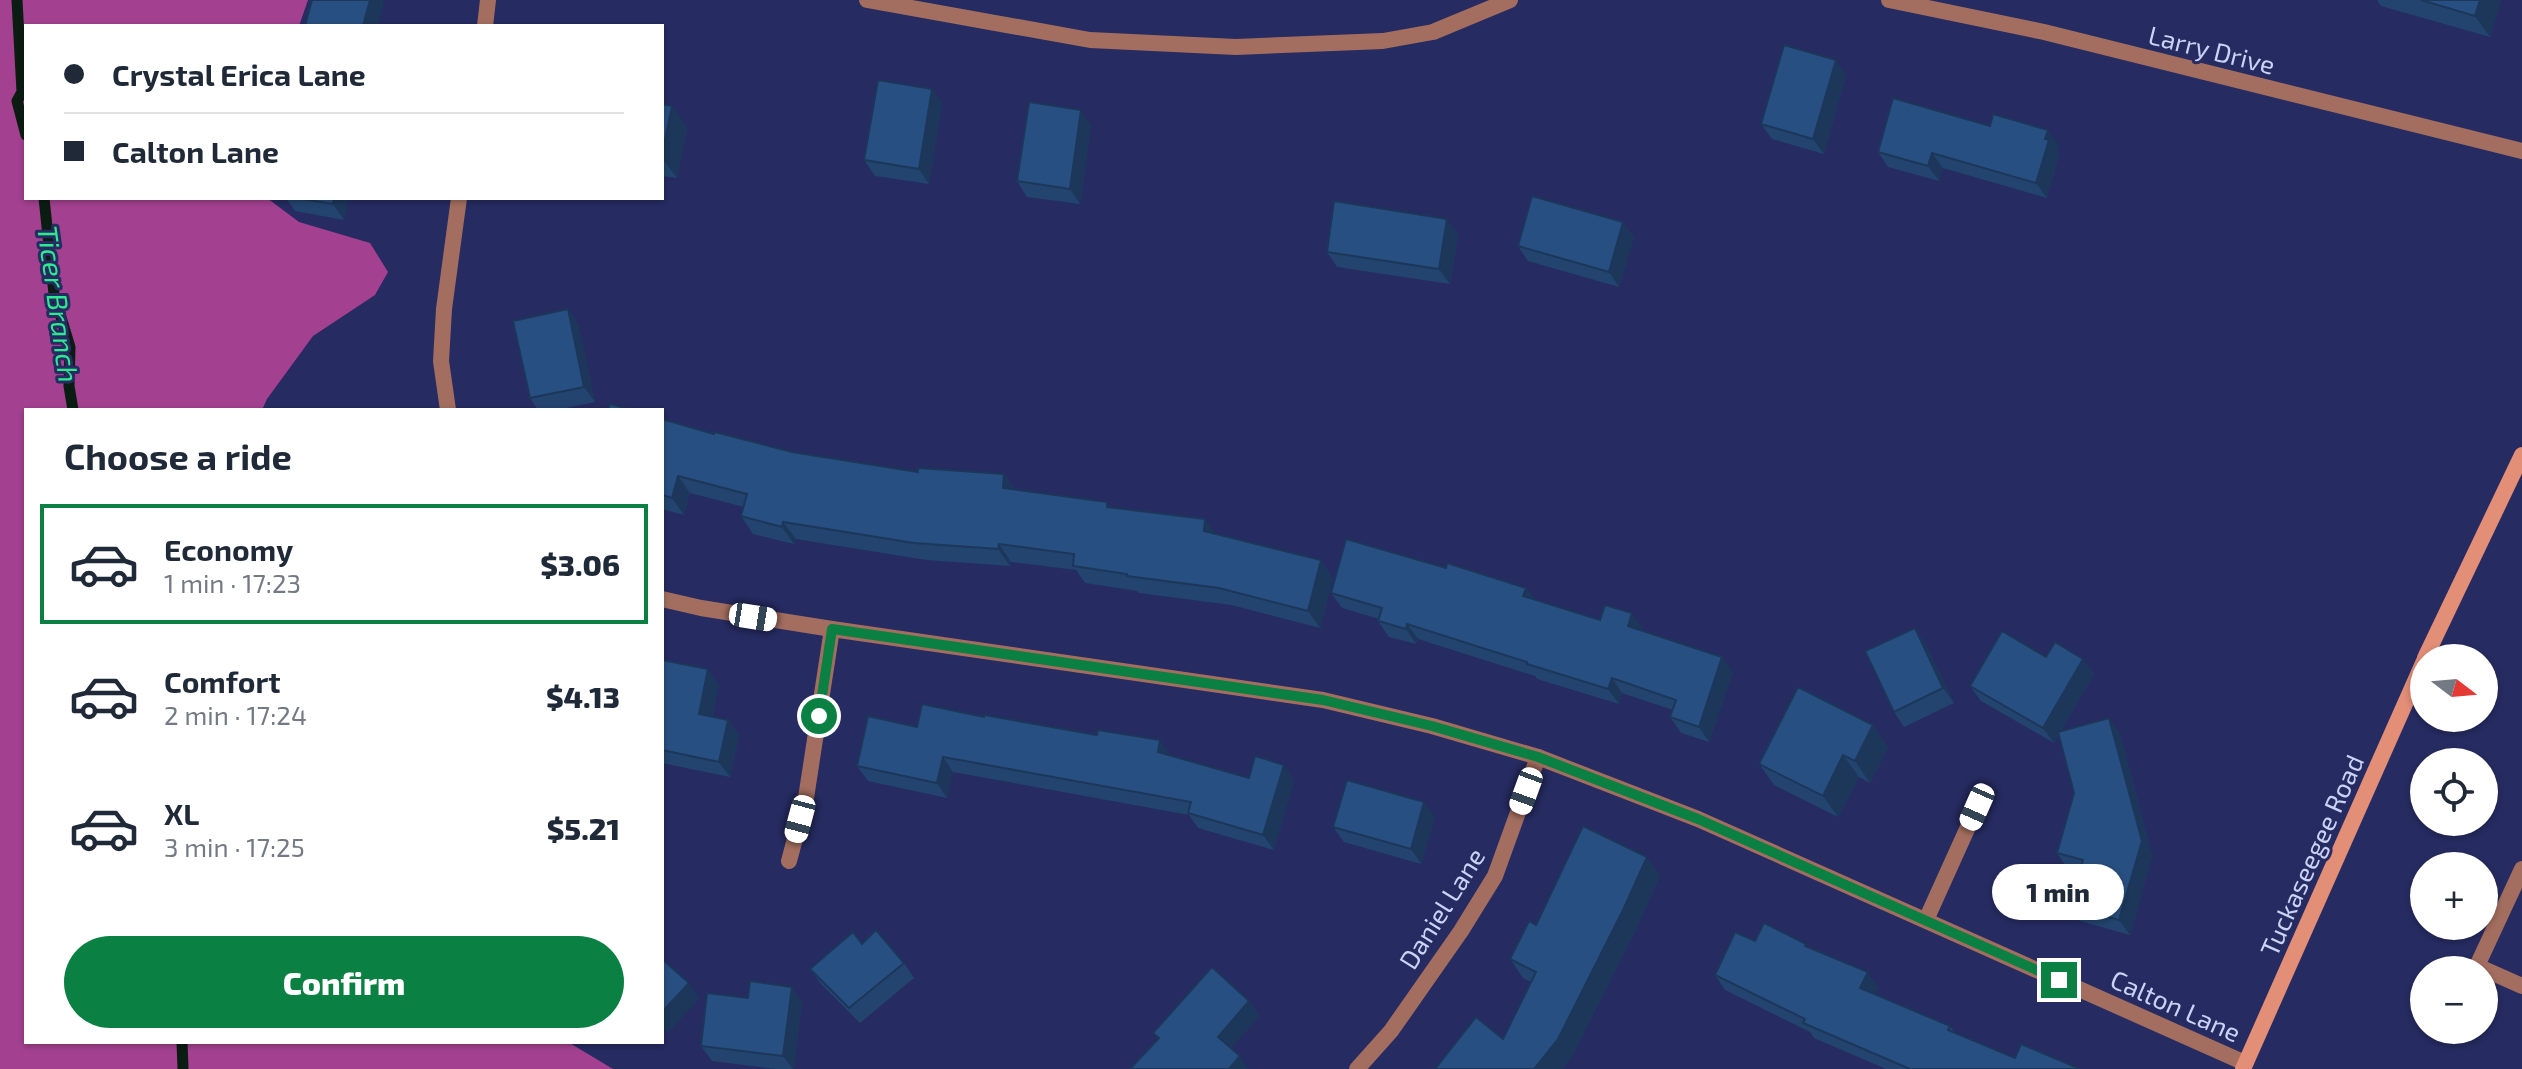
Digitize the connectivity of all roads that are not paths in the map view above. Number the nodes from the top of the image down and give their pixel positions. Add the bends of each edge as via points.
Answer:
1 (488, 0) edge
2 (867, 0) edge
3 (1510, 0) edge
4 (1889, 0) edge
5 (485, 24) edge
6 (2522, 151) edge
7 (459, 200) edge
8 (448, 408) edge
9 (2522, 455) edge
10 (664, 599) edge
11 (832, 629) junction
12 (2432, 644) edge
13 (2410, 693) edge
14 (1538, 757) junction
15 (1977, 807) dead end
16 (789, 861) dead end
17 (2522, 869) edge
18 (1926, 920) junction
19 (2522, 986) edge
20 (2244, 1066) edge
21 (1357, 1069) edge

1 - 5 street
2 - 3 street via 1090,40 1236,47 1383,41 1433,32
4 - 6 street, Larry Drive via 2044,32
7 - 8 street via 441,361
9 - 12 street, Tuckaseegee Road
10 - 11 street, Calton Lane
11 - 14 street, Calton Lane via 1323,700
11 - 16 street via 806,798
13 - 20 street, Tuckaseegee Road
14 - 18 street, Calton Lane via 1698,819
14 - 21 street, Daniel Lane via 1495,876 1391,1031
15 - 18 street
17 - 19 street via 2477,966
18 - 20 street, Calton Lane

